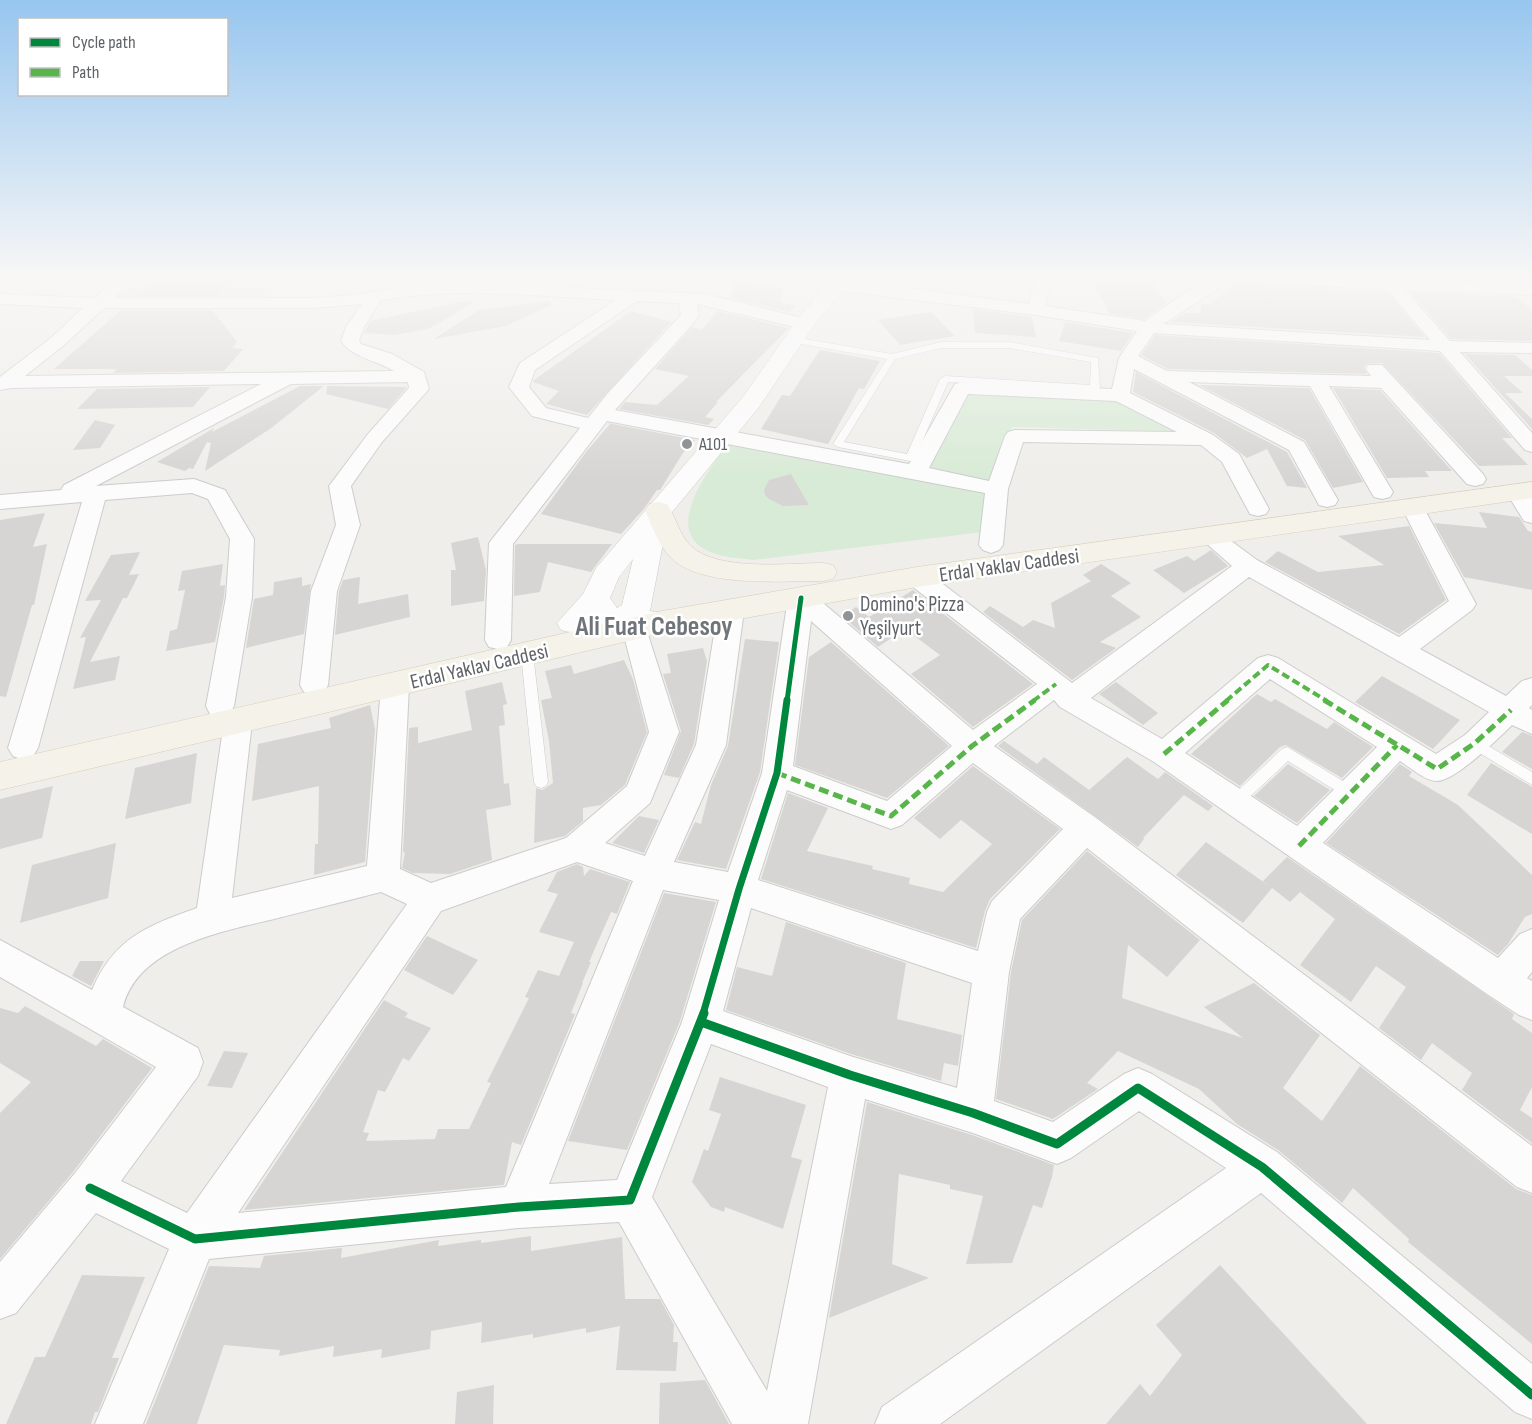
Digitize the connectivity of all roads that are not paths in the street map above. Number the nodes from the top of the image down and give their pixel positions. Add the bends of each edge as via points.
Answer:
1 (52, 345) edge
2 (353, 345) edge
3 (559, 345) edge
4 (663, 345) edge
5 (789, 345) edge
6 (849, 345) edge
7 (939, 345) edge
8 (1012, 345) edge
9 (1137, 345) edge
10 (1355, 345) edge
11 (1432, 345) edge
12 (1445, 346) junction
13 (1532, 349) edge
14 (892, 357) junction
15 (1128, 358) junction
16 (417, 376) junction
17 (1161, 376) junction
18 (290, 377) junction
19 (1316, 380) junction
20 (1386, 382) junction
21 (3, 384) edge
22 (1120, 395) junction
23 (598, 420) junction
24 (723, 438) junction
25 (1206, 439) junction
26 (1532, 446) edge
27 (916, 472) junction
28 (1475, 479) junction
29 (1527, 484) edge
30 (997, 489) junction
31 (1382, 492) junction
32 (96, 493) junction
33 (60, 496) junction
34 (1327, 500) junction
35 (0, 502) edge
36 (1412, 506) junction
37 (1258, 509) junction
38 (658, 510) junction
39 (1532, 516) edge
40 (1211, 537) junction
41 (991, 545) junction
42 (1248, 566) junction
43 (917, 578) junction
44 (812, 585) junction
45 (731, 610) junction
46 (614, 620) junction
47 (498, 640) junction
48 (1400, 651) junction
49 (527, 654) junction
50 (314, 685) junction
51 (395, 686) junction
52 (1532, 688) edge
53 (1063, 692) junction
54 (229, 714) junction
55 (1522, 717) edge
56 (1475, 743) junction
57 (1397, 745) junction
58 (972, 746) junction
59 (12, 751) edge
60 (1164, 754) junction
61 (777, 773) junction
62 (0, 776) edge
63 (1532, 779) edge
64 (541, 782) dead end
65 (1351, 793) junction
66 (1234, 803) junction
67 (1085, 828) junction
68 (1299, 846) junction
69 (577, 848) junction
70 (653, 873) junction
71 (383, 877) junction
72 (739, 889) junction
73 (430, 898) junction
74 (213, 918) junction
75 (1532, 946) edge
76 (0, 957) edge
77 (991, 972) junction
78 (1500, 982) junction
79 (1532, 1002) edge
80 (102, 1017) junction
81 (701, 1022) junction
82 (850, 1075) junction
83 (973, 1113) junction
84 (1262, 1167) junction
85 (1532, 1172) edge
86 (90, 1188) junction
87 (630, 1200) junction
88 (519, 1207) junction
89 (195, 1239) junction
90 (0, 1297) edge
91 (1532, 1395) edge
92 (119, 1424) edge
93 (759, 1424) edge
94 (784, 1424) edge
95 (899, 1424) edge

1 - 21 street
2 - 16 street
3 - 23 street via 527,367 519,387 539,412
4 - 23 street
5 - 24 main road
6 - 14 lane
7 - 14 lane
8 - 14 lane via 1095,360 1095,387 945,379 910,458 838,444
9 - 15 street
10 - 20 street
11 - 12 street
12 - 13 street
12 - 26 street
15 - 17 street
15 - 22 street
16 - 18 street
16 - 50 street via 418,389 340,486 348,525 324,591
17 - 19 street
17 - 34 street via 1298,446
18 - 21 street
18 - 33 street
19 - 20 street
19 - 31 street
20 - 28 street
22 - 25 street
22 - 27 street via 962,388
23 - 24 street
23 - 47 street via 501,543
24 - 27 street
24 - 38 main road
25 - 30 street via 1015,435
25 - 37 street via 1231,459
27 - 30 street
28 - 29 main road, Erdal Yaklav Caddesi
28 - 31 main road, Erdal Yaklav Caddesi
29 - 36 main road, Erdal Yaklav Caddesi
29 - 39 street
30 - 41 street
31 - 34 main road, Erdal Yaklav Caddesi
32 - 33 street
32 - 54 street via 194,486 217,495 230,515 242,538
32 - 59 street
33 - 35 street
34 - 37 main road, Erdal Yaklav Caddesi
36 - 40 main road, Erdal Yaklav Caddesi
36 - 48 street via 1463,604
37 - 41 main road, Erdal Yaklav Caddesi
38 - 44 main road via 675,545 693,561
38 - 46 main road
38 - 46 main road via 606,575
40 - 42 street
40 - 43 main road, Erdal Yaklav Caddesi
41 - 44 main road, Erdal Yaklav Caddesi
42 - 48 street
42 - 53 street
43 - 44 main road, Erdal Yaklav Caddesi
43 - 53 street
44 - 45 main road, Erdal Yaklav Caddesi
44 - 46 main road, Erdal Yaklav Caddesi
44 - 58 street
44 - 61 street
45 - 46 main road, Erdal Yaklav Caddesi
45 - 70 street via 711,745
46 - 47 main road, Erdal Yaklav Caddesi
46 - 49 main road, Erdal Yaklav Caddesi
46 - 69 street via 664,732 639,794
47 - 50 main road, Erdal Yaklav Caddesi
48 - 55 street
49 - 51 main road, Erdal Yaklav Caddesi
49 - 64 lane
50 - 54 main road, Erdal Yaklav Caddesi
51 - 54 main road, Erdal Yaklav Caddesi
51 - 71 street
52 - 55 street
53 - 58 street
53 - 60 street
54 - 59 main road, Erdal Yaklav Caddesi
54 - 62 main road, Erdal Yaklav Caddesi
54 - 74 street
55 - 56 street
56 - 57 street via 1437,769
56 - 63 lane
57 - 60 street via 1268,665
57 - 65 street
58 - 61 street via 891,816
58 - 67 street
60 - 66 street
61 - 72 street
65 - 66 lane via 1287,753
65 - 68 street
66 - 68 street
67 - 77 street via 1004,912
67 - 85 street
68 - 78 street
69 - 70 street
69 - 73 street
70 - 72 street
70 - 88 street
71 - 73 street
71 - 74 street
72 - 77 street
72 - 81 street
73 - 89 street
74 - 80 street via 167,934 146,947 118,974
75 - 78 street
76 - 80 street
77 - 83 street
78 - 79 street
80 - 86 street via 184,1062
81 - 82 street
81 - 87 street
82 - 83 street
82 - 94 street
83 - 84 street via 1057,1144 1138,1088
84 - 91 street
84 - 95 street
86 - 89 street
86 - 90 street
87 - 88 street
87 - 93 street
88 - 89 street
89 - 92 street

